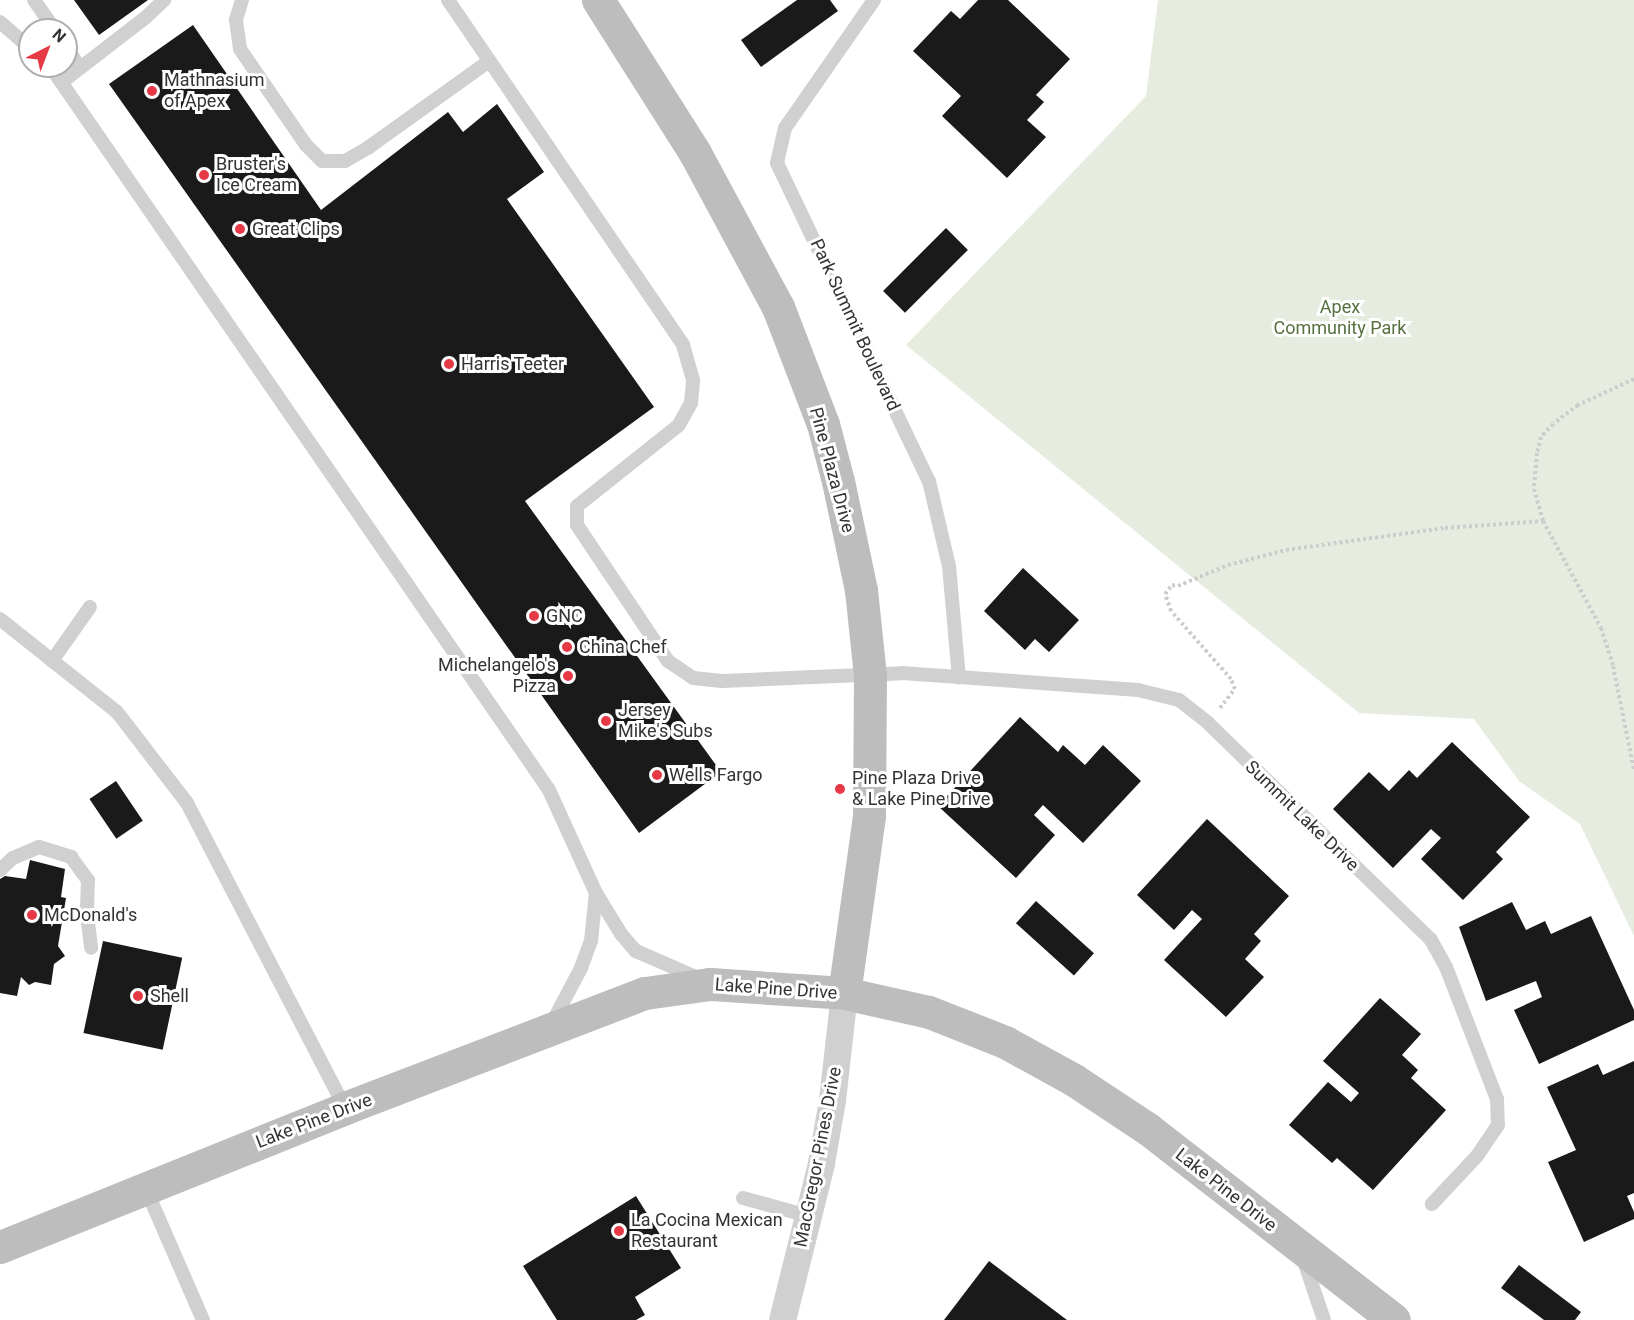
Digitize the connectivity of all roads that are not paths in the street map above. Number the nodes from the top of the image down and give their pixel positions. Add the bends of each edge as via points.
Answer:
1 (34, 0) edge
2 (164, 0) edge
3 (242, 0) edge
4 (448, 0) edge
5 (598, 0) edge
6 (874, 0) edge
7 (47, 18) edge
8 (0, 22) edge
9 (18, 38) edge
10 (489, 61) junction
11 (78, 65) edge
12 (80, 68) junction
13 (59, 78) edge
14 (62, 82) junction
15 (90, 607) dead end
16 (0, 619) edge
17 (52, 660) junction
18 (870, 675) junction
19 (959, 678) junction
20 (0, 870) edge
21 (596, 893) junction
22 (92, 948) dead end
23 (710, 984) junction
24 (844, 993) junction
25 (548, 1029) junction
26 (345, 1108) junction
27 (146, 1189) junction
28 (743, 1198) dead end
29 (1432, 1204) dead end
30 (809, 1216) junction
31 (0, 1247) edge
32 (1300, 1248) junction
33 (203, 1320) edge
34 (782, 1320) edge
35 (1324, 1320) edge
36 (1394, 1320) edge

1 - 7 lane
2 - 12 lane
3 - 10 lane via 236,20 240,49 306,146 322,160 345,161 369,147
4 - 10 lane
5 - 18 main road, Pine Plaza Drive via 695,153 778,307 823,424 838,482 861,590
6 - 19 lane, Park Summit Boulevard via 785,128 777,163 929,481 949,566
8 - 9 lane
10 - 18 lane, Summit Lake Drive via 683,345 693,381 691,403 679,425 577,506 577,525 668,661 693,678 722,681
11 - 12 lane
12 - 14 lane
13 - 14 lane
14 - 21 lane via 549,790
15 - 17 lane
16 - 17 lane
17 - 26 lane via 117,712 187,803
18 - 19 lane, Summit Lake Drive via 902,673
18 - 24 main road, Pine Plaza Drive via 869,816
19 - 29 lane, Summit Lake Drive via 1138,690 1179,700 1208,723 1431,940 1446,968 1497,1099 1498,1125 1477,1156
20 - 22 lane via 13,858 39,847 71,857 88,880
21 - 23 lane via 636,951
21 - 25 lane via 591,941
23 - 24 main road, Lake Pine Drive
23 - 25 main road, Lake Pine Drive via 645,993
24 - 30 street, MacGregor Pines Drive via 832,1100
24 - 32 main road, Lake Pine Drive via 929,1012 1005,1042 1065,1075 1148,1129
25 - 26 main road, Lake Pine Drive
26 - 27 main road, Lake Pine Drive
27 - 31 main road, Lake Pine Drive
27 - 33 lane
28 - 30 lane
30 - 34 street, MacGregor Pines Drive
32 - 35 lane
32 - 36 main road, Lake Pine Drive

